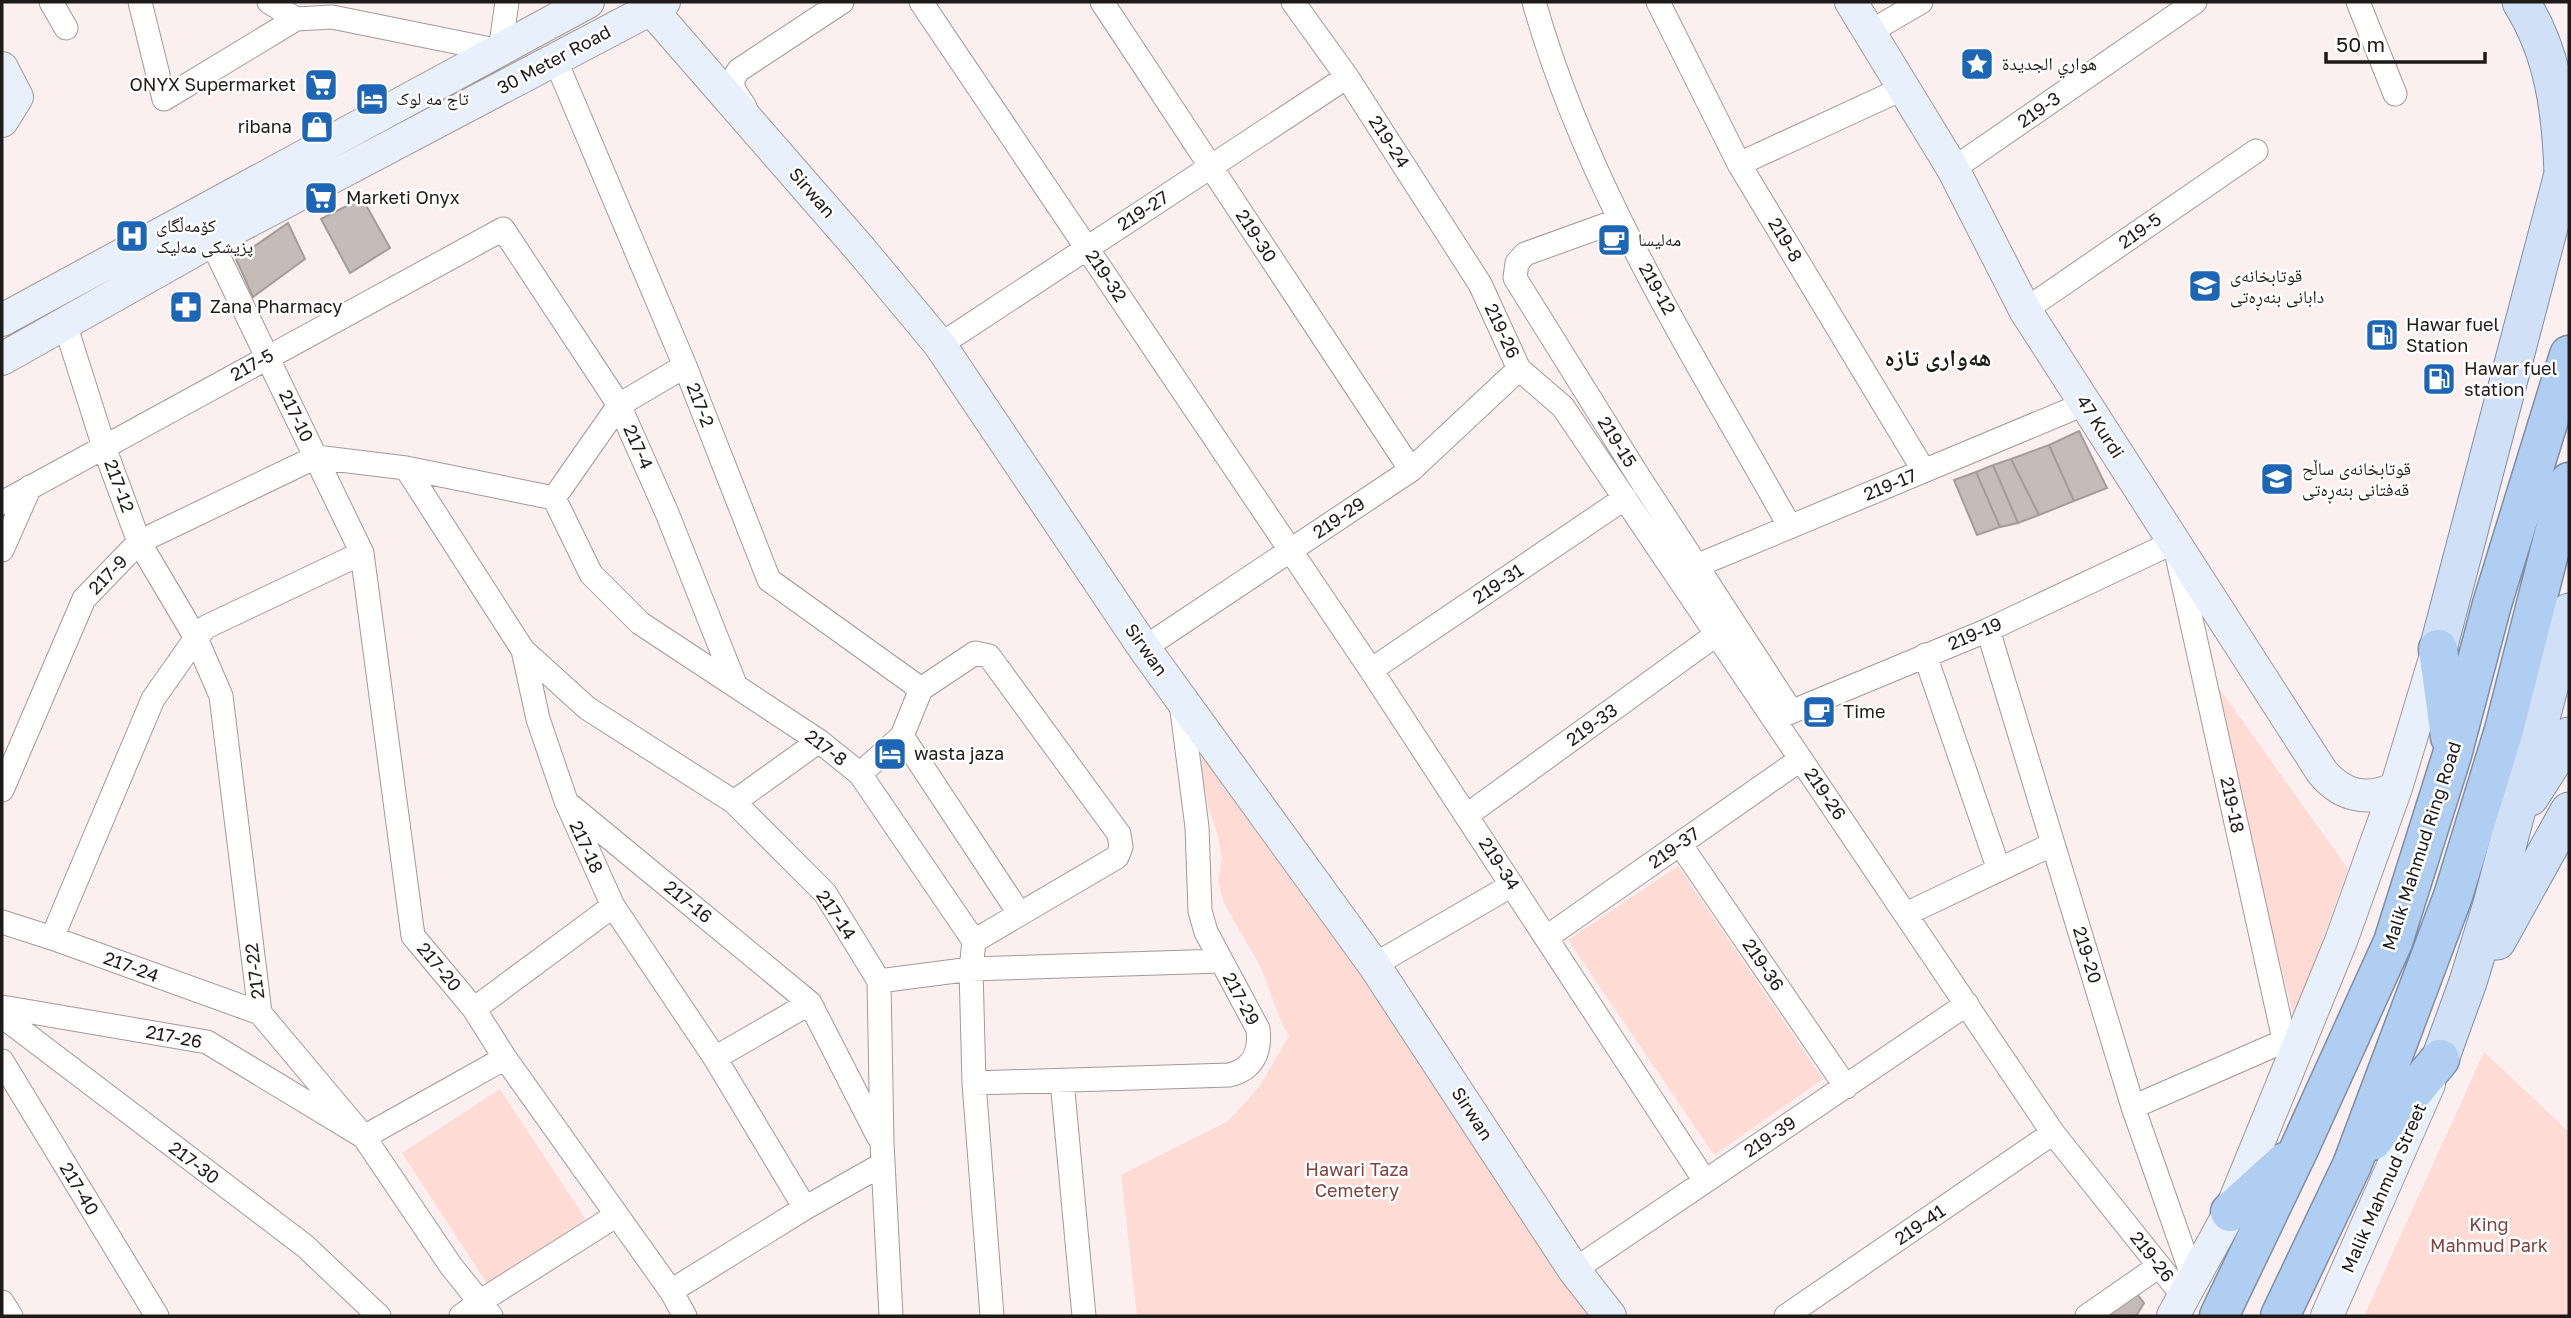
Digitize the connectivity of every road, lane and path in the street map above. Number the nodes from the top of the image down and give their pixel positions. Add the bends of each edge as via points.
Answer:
1 (51, 2) edge
2 (140, 2) edge
3 (269, 2) edge
4 (507, 2) edge
5 (588, 2) edge
6 (842, 2) edge
7 (921, 2) edge
8 (1102, 2) edge
9 (1293, 2) edge
10 (1534, 2) edge
11 (1658, 2) edge
12 (1851, 2) edge
13 (1921, 2) edge
14 (2195, 2) edge
15 (2358, 2) edge
16 (2521, 2) edge
17 (657, 5) edge
18 (333, 9) edge
19 (296, 19) junction
20 (66, 28) dead end
21 (1868, 33) junction
22 (500, 51) junction
23 (555, 59) junction
24 (2, 68) edge
25 (1347, 77) junction
26 (1904, 88) junction
27 (2395, 94) dead end
28 (2, 121) edge
29 (768, 142) junction
30 (2256, 151) dead end
31 (1739, 164) junction
32 (2566, 165) edge
33 (1211, 167) junction
34 (1953, 169) junction
35 (1619, 220) junction
36 (503, 229) joint
37 (211, 241) junction
38 (1087, 248) junction
39 (1480, 284) joint
40 (2025, 310) junction
41 (3, 314) edge
42 (65, 324) junction
43 (940, 345) junction
44 (2569, 355) edge
45 (267, 357) junction
46 (2, 359) edge
47 (685, 366) junction
48 (1519, 369) junction
49 (2084, 404) junction
50 (619, 405) junction
51 (104, 447) junction
52 (316, 457) junction
53 (406, 468) junction
54 (1411, 470) junction
55 (1924, 471) junction
56 (2569, 482) edge
57 (30, 487) junction
58 (554, 498) junction
59 (1625, 498) junction
60 (2, 503) edge
61 (1790, 527) junction
62 (139, 542) junction
63 (2174, 542) junction
64 (2, 550) edge
65 (1291, 550) junction
66 (362, 553) junction
67 (1696, 566) junction
68 (2569, 612) edge
69 (1989, 630) junction
70 (1717, 635) junction
71 (195, 638) junction
72 (1144, 648) junction
73 (2438, 649) junction
74 (523, 650) junction
75 (1925, 655) junction
76 (1371, 670) junction
77 (735, 684) junction
78 (921, 689) junction
79 (1181, 699) junction
80 (1782, 715) junction
81 (902, 736) junction
82 (2569, 736) edge
83 (819, 741) junction
84 (2452, 755) junction
85 (1801, 760) junction
86 (860, 774) junction
87 (2396, 788) junction
88 (2, 790) edge
89 (566, 802) junction
90 (734, 802) junction
91 (2569, 811) edge
92 (1468, 815) junction
93 (2513, 825) junction
94 (1680, 844) junction
95 (2053, 844) junction
96 (1999, 870) junction
97 (1513, 885) junction
98 (613, 906) junction
99 (1019, 913) junction
100 (1906, 914) junction
101 (2, 922) edge
102 (1547, 937) junction
103 (52, 938) junction
104 (974, 941) junction
105 (1221, 961) junction
106 (1374, 965) junction
107 (971, 969) junction
108 (878, 981) junction
109 (810, 1003) junction
110 (1967, 1004) junction
111 (2, 1007) edge
112 (474, 1009) junction
113 (260, 1013) junction
114 (2, 1016) edge
115 (2287, 1054) junction
116 (505, 1058) junction
117 (715, 1058) junction
118 (2440, 1059) junction
119 (2, 1061) edge
120 (1062, 1081) junction
121 (974, 1083) junction
122 (1846, 1087) junction
123 (2133, 1107) junction
124 (2053, 1133) junction
125 (364, 1137) junction
126 (2300, 1149) junction
127 (883, 1153) junction
128 (2352, 1164) junction
129 (1705, 1181) junction
130 (805, 1208) junction
131 (2230, 1212) junction
132 (617, 1215) junction
133 (2159, 1266) junction
134 (1574, 1270) junction
135 (671, 1291) junction
136 (2183, 1297) edge
137 (2, 1302) edge
138 (486, 1309) edge
139 (11, 1316) edge
140 (157, 1316) edge
141 (379, 1316) edge
142 (461, 1316) edge
143 (685, 1316) edge
144 (891, 1316) edge
145 (992, 1316) edge
146 (1084, 1316) edge
147 (1610, 1316) edge
148 (1786, 1316) edge
149 (2087, 1316) edge
150 (2219, 1316) edge
151 (2280, 1316) edge
152 (2326, 1316) edge

1 - 20 street
2 - 19 street via 164,99
3 - 19 street
4 - 22 street
5 - 22 main road, 30 Meter Road
6 - 29 street via 739,70 732,80
7 - 38 street, 219-32
8 - 33 street, 219-30
9 - 25 street, 219-24
10 - 35 street, 219-12
11 - 31 street, 219-8
12 - 21 main road, 47 Kurdi
13 - 21 street
14 - 34 street, 219-3
15 - 27 street
16 - 32 main road via 2550,62
17 - 23 main road, 30 Meter Road
17 - 29 main road, Sirwan
18 - 19 street
18 - 22 street
21 - 26 main road, 47 Kurdi
22 - 41 main road, 30 Meter Road
23 - 37 main road, 30 Meter Road
23 - 47 street, 217-2
24 - 28 main road via 17,97
25 - 33 street, 219-27
25 - 39 street, 219-24
26 - 31 street
26 - 34 main road, 47 Kurdi
29 - 43 main road, Sirwan
30 - 40 street, 219-5
31 - 55 street, 219-8
32 - 73 main road
33 - 38 street, 219-27
33 - 54 street, 219-30
34 - 40 main road, 47 Kurdi
35 - 61 street, 219-12
35 - 67 street, 219-15 via 1525,254 1517,263 1515,278
36 - 45 street, 217-5
36 - 50 street, 217-4
37 - 42 main road, 30 Meter Road
37 - 45 street, 217-10
38 - 43 street, 219-27
38 - 65 street, 219-32
39 - 48 street, 219-26
40 - 49 main road, 47 Kurdi
42 - 46 main road, 30 Meter Road
42 - 51 street, 217-12
43 - 72 main road, Sirwan
44 - 84 highway, Malik Mahmud Ring Road
45 - 51 street, 217-5
45 - 52 street, 217-10
47 - 50 street
47 - 78 street, 217-2 via 769,580
48 - 54 street, 219-29
48 - 59 street, 219-26 via 1563,407
49 - 55 street, 219-17
49 - 63 main road, 47 Kurdi
50 - 58 street
50 - 77 street, 217-4
51 - 57 street, 217-5
51 - 62 street, 217-12
52 - 53 street
52 - 62 street, 217-9
52 - 66 street, 217-10
53 - 58 street
53 - 74 street, 217-18
54 - 65 street, 219-29
55 - 61 street, 219-17
56 - 128 highway via 2504,730 2453,896
57 - 60 street, 217-5
57 - 64 street
58 - 77 street, 217-8 via 591,574 640,622
59 - 70 street, 219-26
59 - 76 street, 219-31
61 - 67 street, 219-17
62 - 71 street, 217-12
62 - 88 street, 217-9 via 84,599
63 - 69 street, 219-19
63 - 87 main road, 47 Kurdi via 2330,781 2361,796
63 - 115 street, 219-18
65 - 72 street, 219-29
65 - 76 street, 219-34
66 - 71 street via 206,627
66 - 112 street, 217-20 via 414,936
67 - 80 street, 219-15
68 - 93 main road
69 - 75 street, 219-19
69 - 95 street, 219-20
70 - 80 street, 219-26
70 - 92 street, 219-33
71 - 103 street via 153,699
71 - 113 street, 217-22 via 221,696
72 - 79 main road, Sirwan
73 - 84 highway
73 - 87 main road
74 - 89 street, 217-18 via 538,719
74 - 90 street, 217-14 via 587,708
75 - 80 street, 219-19
75 - 96 street
76 - 92 street, 219-34
77 - 83 street, 217-8
78 - 81 street
78 - 99 street via 964,658 975,653 989,656 1119,834 1117,857
79 - 105 street, 217-29 via 1197,827 1200,911
79 - 106 main road, Sirwan
80 - 85 street, 219-26
81 - 86 street
81 - 99 street
82 - 93 main road
83 - 86 street, 217-8
83 - 90 street
84 - 126 highway, Malik Mahmud Ring Road via 2393,942
85 - 94 street, 219-37
85 - 100 street, 219-26
86 - 104 street, 217-8
87 - 115 main road via 2341,941
89 - 98 street, 217-18
89 - 109 street, 217-16
90 - 108 street, 217-14 via 825,894
91 - 118 main road via 2491,953
92 - 97 street, 219-34
93 - 118 main road via 2472,969
94 - 102 street, 219-37
94 - 122 street, 219-36
95 - 96 street
95 - 123 street, 219-20
96 - 100 street
97 - 102 street, 219-34
97 - 106 street
98 - 112 street
98 - 117 street, 217-18
99 - 104 street
100 - 110 street, 219-26
101 - 103 street, 217-24
102 - 129 street, 219-34
103 - 113 street, 217-24
104 - 107 street
105 - 107 street
105 - 120 street, 217-29 via 1258,1030 1254,1058 1243,1072
106 - 134 main road, Sirwan
107 - 108 street
107 - 121 street
108 - 127 street, 217-14
109 - 117 street
109 - 127 street
110 - 122 street, 219-39
110 - 124 street, 219-26
111 - 125 street, 217-26 via 207,1042
112 - 116 street, 217-20
113 - 125 street, 217-22
114 - 141 street, 217-30 via 304,1246
115 - 123 street
115 - 131 main road
116 - 125 street
116 - 132 street, 217-20
117 - 130 street, 217-18
118 - 128 highway
118 - 152 main road, Malik Mahmud Street
119 - 140 street, 217-40
120 - 121 street, 217-29
120 - 146 street
121 - 145 street
122 - 129 street, 219-39
123 - 136 street, 219-20
124 - 133 street, 219-26
124 - 148 street, 219-41
125 - 138 street, 217-22 via 451,1266
126 - 131 highway
126 - 150 highway, Malik Mahmud Ring Road
127 - 130 street
127 - 144 street, 217-14
128 - 151 highway
129 - 134 street, 219-39
130 - 135 street
131 - 136 main road
132 - 135 street, 217-20
132 - 138 street
133 - 136 street, 219-26
133 - 149 street
134 - 147 main road, Sirwan
135 - 143 street, 217-20
137 - 139 street
138 - 142 street

